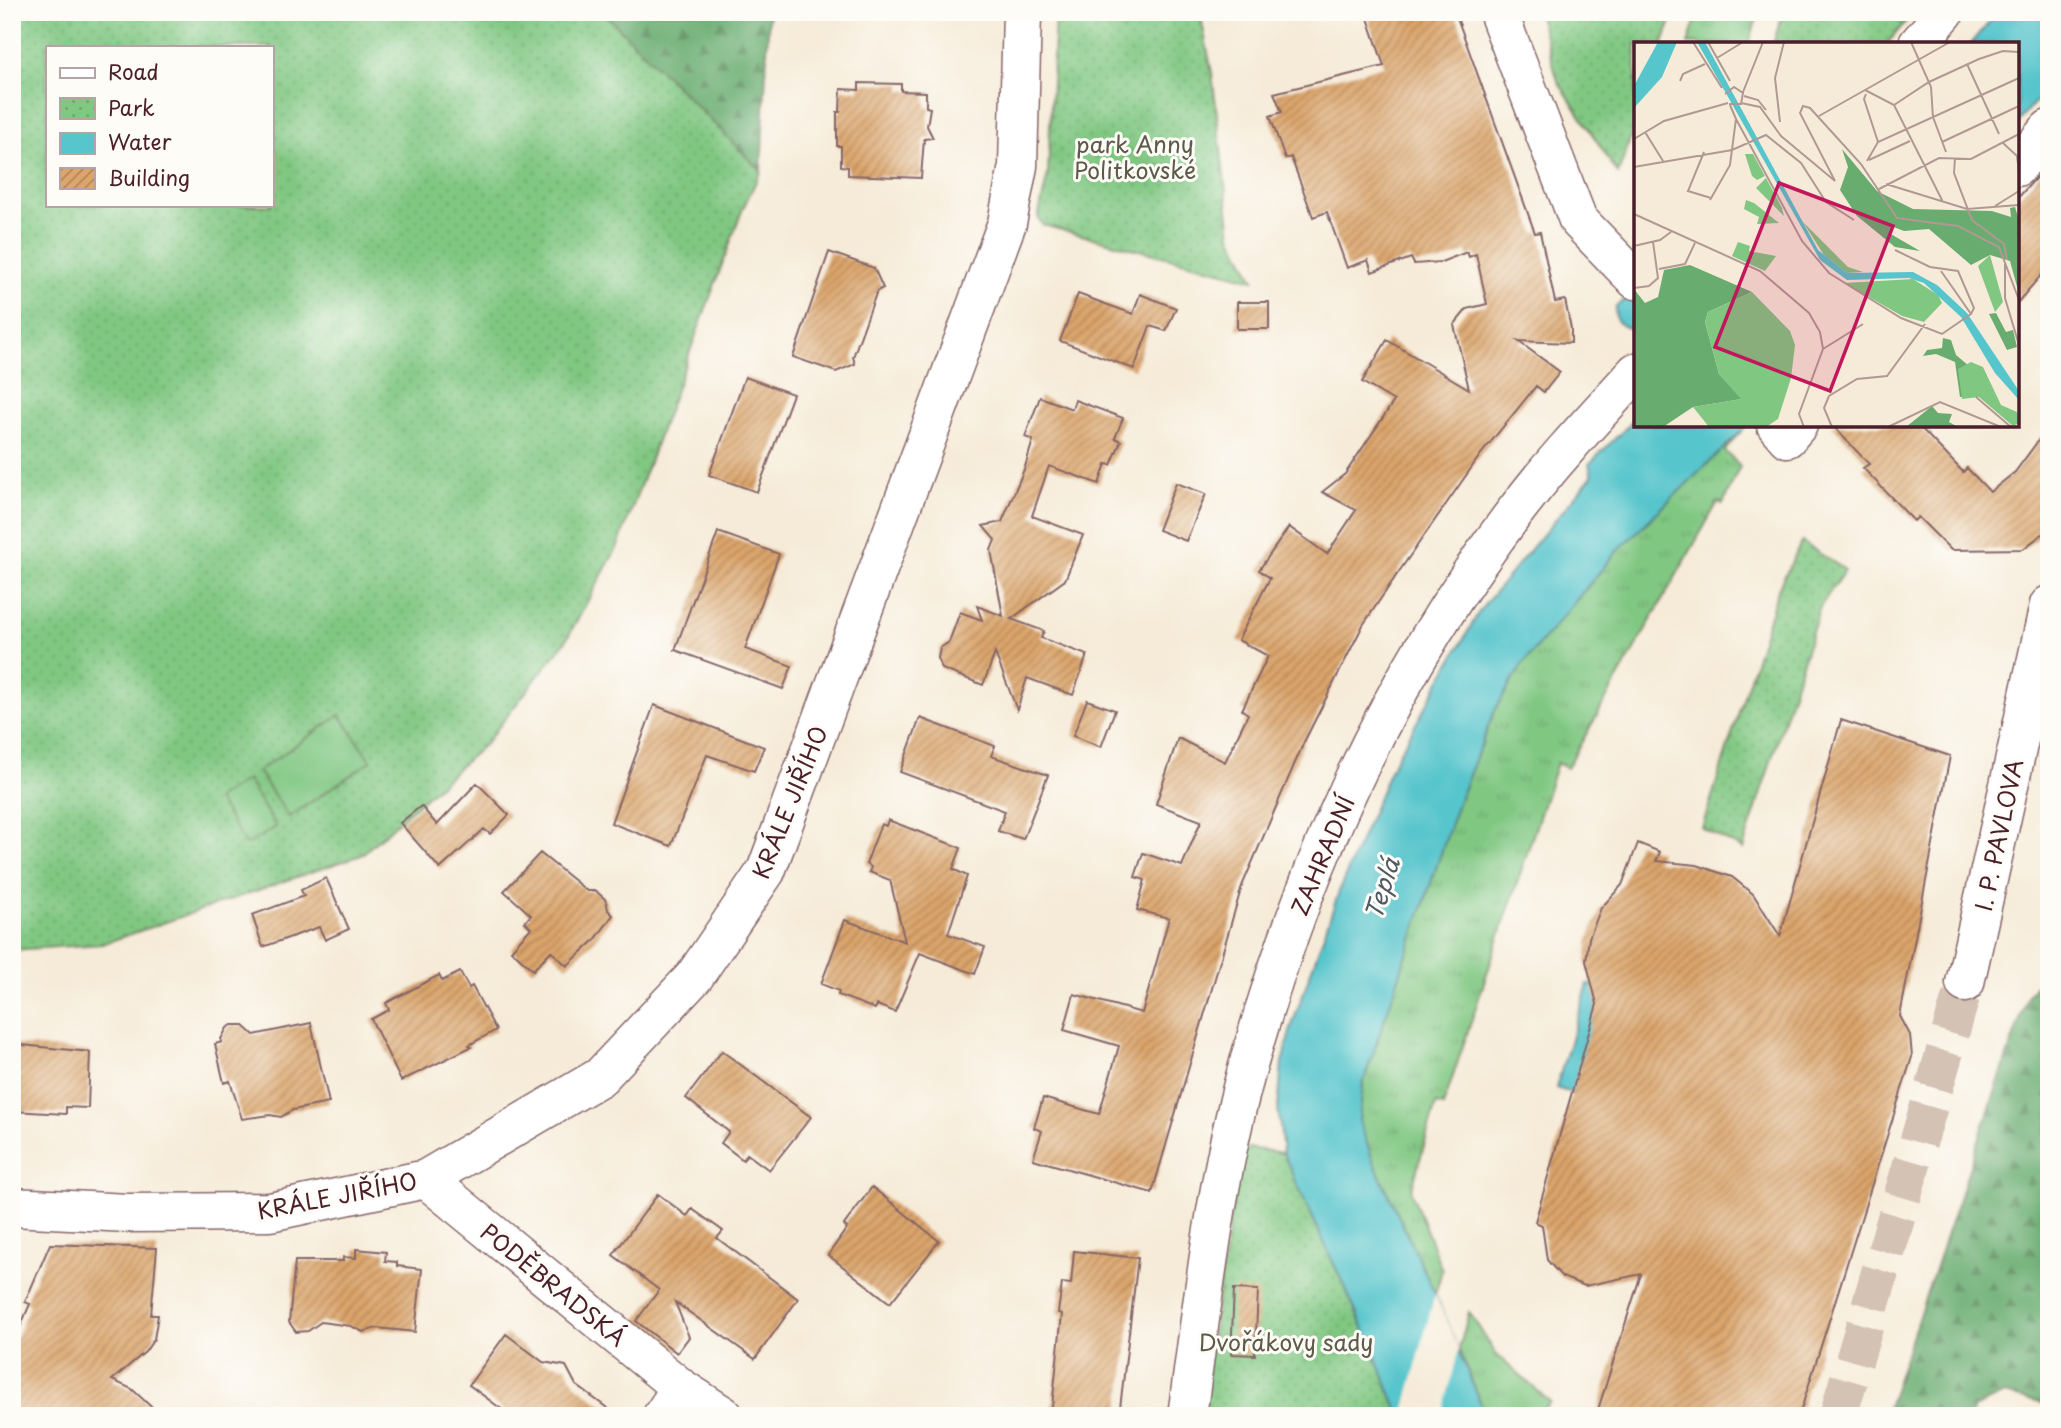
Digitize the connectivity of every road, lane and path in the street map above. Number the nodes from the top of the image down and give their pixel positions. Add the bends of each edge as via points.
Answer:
1 (1022, 12) edge
2 (1498, 12) edge
3 (1945, 12) edge
4 (1920, 42) edge
5 (2049, 129) edge
6 (2019, 164) edge
7 (1634, 278) edge
8 (1634, 374) edge
9 (2049, 605) edge
10 (1965, 983) tunnel mouth
11 (426, 1179) junction
12 (12, 1207) edge
13 (671, 1402) edge
14 (724, 1416) edge
15 (1187, 1416) edge

1 - 11 street, KRÁLE JIŘÍHO via 1018,166 1007,223 766,871 694,977 600,1077
2 - 7 street via 1578,220
3 - 4 street
5 - 6 street
8 - 15 street, ZAHRADNÍ via 1521,504 1462,587 1396,692 1333,825 1290,931 1241,1090 1210,1250
9 - 10 street, I. P. PAVLOVA
11 - 12 street, KRÁLE JIŘÍHO via 270,1212 128,1213
11 - 13 street, PODĚBRADSKÁ
13 - 14 street, PODĚBRADSKÁ

